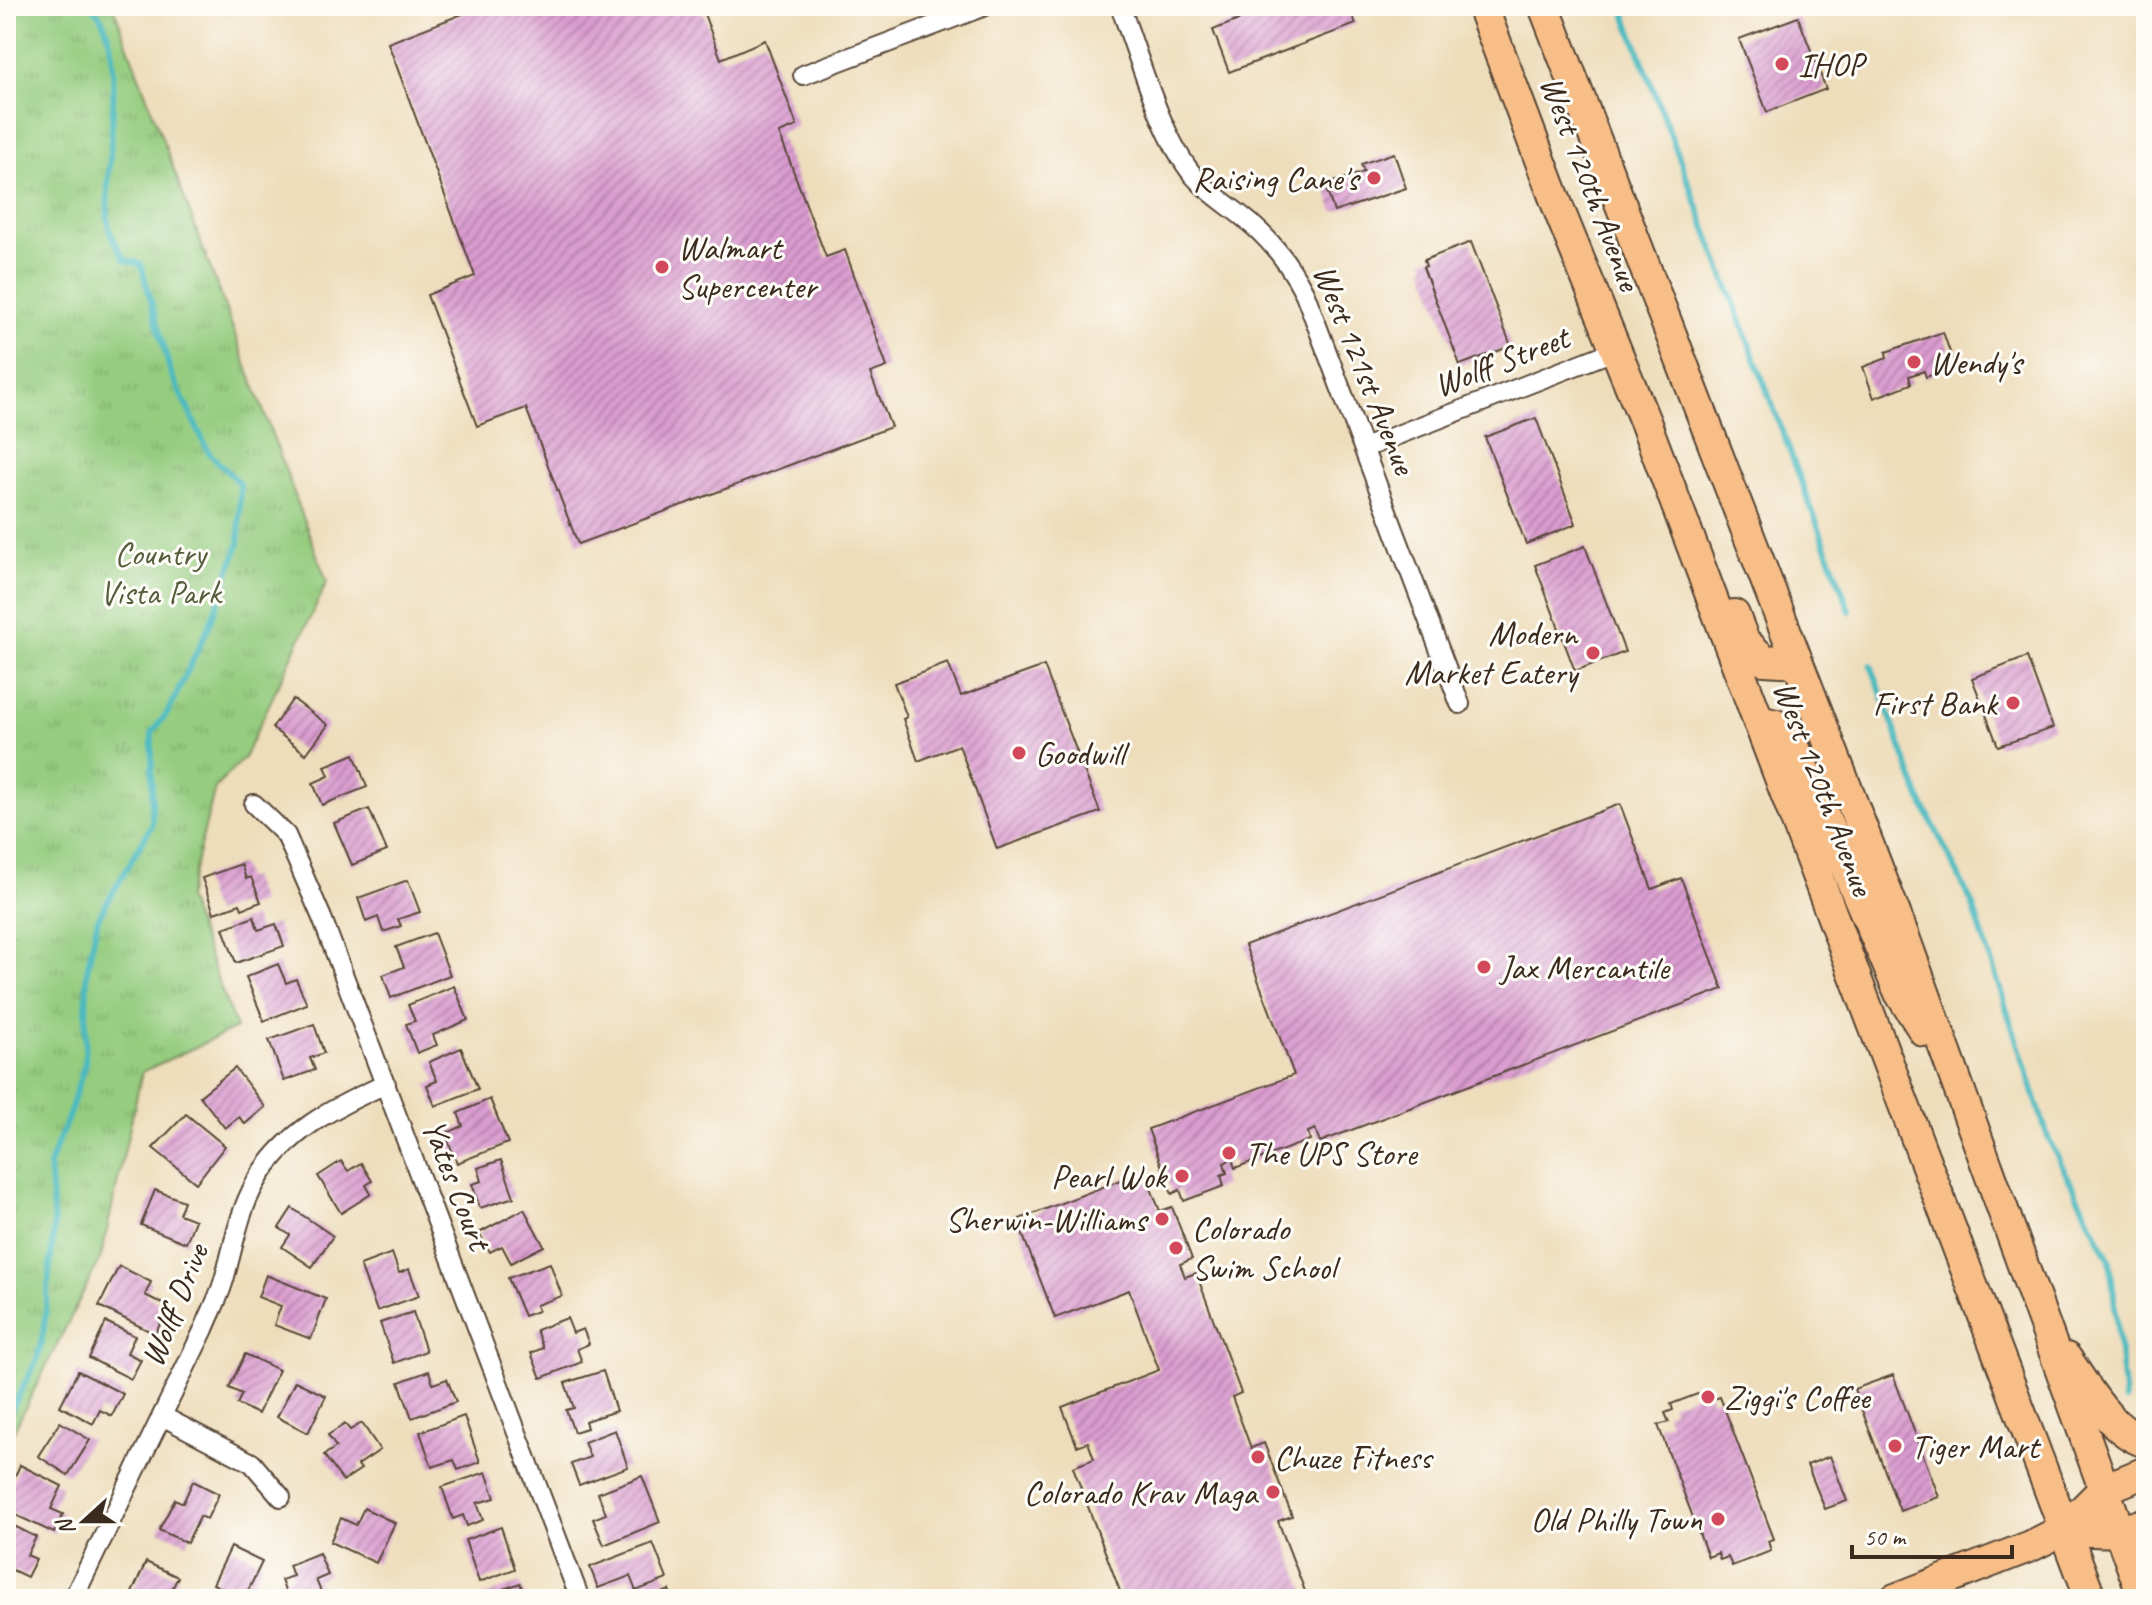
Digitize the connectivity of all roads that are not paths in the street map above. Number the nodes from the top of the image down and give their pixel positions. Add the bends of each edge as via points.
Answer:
1 (985, 6) edge
2 (1120, 6) edge
3 (1482, 6) edge
4 (1544, 6) edge
5 (803, 75) dead end
6 (1618, 355) junction
7 (1364, 448) junction
8 (1797, 662) junction
9 (1460, 704) dead end
10 (1758, 721) junction
11 (254, 804) dead end
12 (386, 1084) junction
13 (1959, 1087) junction
14 (2044, 1330) junction
15 (162, 1416) junction
16 (2146, 1442) edge
17 (2146, 1472) edge
18 (2104, 1489) junction
19 (281, 1497) dead end
20 (2133, 1528) edge
21 (2063, 1530) junction
22 (73, 1599) edge
23 (580, 1599) edge
24 (1895, 1599) edge
25 (2091, 1599) edge
26 (2144, 1599) edge

1 - 5 street
2 - 7 street, West 121st Avenue via 1164,122 1191,172 1266,237 1294,273
3 - 6 main road, West 120th Avenue
4 - 8 main road, West 120th Avenue
6 - 7 street, Wolff Street
6 - 8 main road via 1651,395 1744,641 1764,660
6 - 10 main road, West 120th Avenue
7 - 9 street, West 121st Avenue
8 - 13 main road, West 120th Avenue
10 - 13 main road via 1776,725 1790,737 1900,993
10 - 21 main road, West 120th Avenue
11 - 12 street, Yates Court via 286,835
12 - 15 street, Wolff Drive via 307,1125 272,1159 250,1196 222,1287
12 - 23 street, Yates Court
13 - 14 main road, West 120th Avenue
14 - 16 main road via 2105,1411
14 - 18 main road, West 120th Avenue
15 - 19 street via 252,1463
15 - 22 street, Wolff Drive
17 - 18 main road
18 - 20 main road, West 120th Avenue
18 - 21 main road
20 - 21 main road
20 - 26 main road, West 120th Avenue
21 - 24 main road
21 - 25 main road, West 120th Avenue

